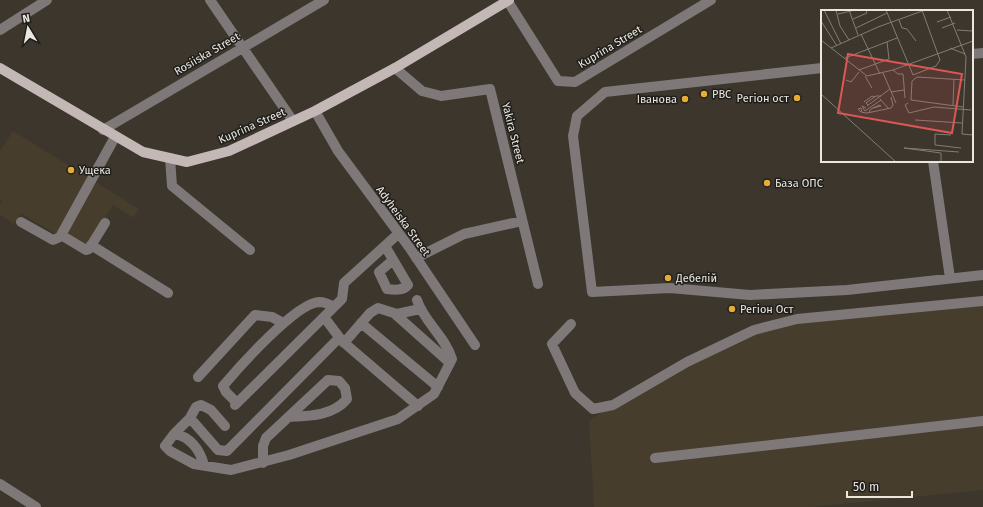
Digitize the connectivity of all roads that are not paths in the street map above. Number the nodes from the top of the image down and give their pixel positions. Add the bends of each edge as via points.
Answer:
1 (47, 0) edge
2 (210, 0) edge
3 (324, 0) edge
4 (508, 0) edge
5 (711, 0) edge
6 (0, 30) edge
7 (243, 47) junction
8 (983, 53) edge
9 (973, 54) edge
10 (0, 68) edge
11 (395, 68) junction
12 (821, 68) edge
13 (315, 111) junction
14 (293, 121) junction
15 (103, 130) junction
16 (115, 136) junction
17 (170, 158) junction
18 (933, 162) edge
19 (522, 220) junction
20 (21, 222) dead end
21 (105, 224) dead end
22 (398, 234) junction
23 (61, 235) junction
24 (92, 245) junction
25 (385, 246) junction
26 (250, 250) dead end
27 (416, 258) junction
28 (393, 260) dead end
29 (983, 276) edge
30 (950, 278) junction
31 (538, 284) dead end
32 (168, 292) dead end
33 (983, 301) edge
34 (334, 307) junction
35 (395, 314) junction
36 (324, 317) junction
37 (361, 323) junction
38 (283, 324) junction
39 (571, 324) dead end
40 (341, 340) junction
41 (474, 345) dead end
42 (450, 364) junction
43 (198, 377) dead end
44 (438, 387) junction
45 (418, 406) junction
46 (288, 417) junction
47 (190, 418) junction
48 (983, 421) edge
49 (226, 426) dead end
50 (174, 434) junction
51 (655, 458) dead end
52 (262, 463) junction
53 (204, 465) junction
54 (0, 484) edge
55 (36, 507) edge

1 - 6 street
2 - 7 street
3 - 7 street, Rosiiska Street
4 - 5 street, Kuprina Street via 558,81 575,82
4 - 11 main road, Kuprina Street
7 - 14 street
7 - 15 street, Rosiiska Street
8 - 9 street
10 - 15 main road, Kuprina Street
11 - 13 main road, Kuprina Street
11 - 19 street, Yakira Street via 422,91 441,96 490,88
12 - 30 street via 605,92 578,116 573,136 592,292 670,288 750,295 847,290
13 - 14 main road, Kuprina Street
13 - 22 street, Adyheiska Street via 338,151
14 - 17 main road, Kuprina Street via 229,150 187,162
15 - 16 main road, Kuprina Street
16 - 17 main road, Kuprina Street via 143,152
16 - 23 street
17 - 26 street via 172,186
18 - 30 street
19 - 27 street via 464,234
19 - 31 street, Yakira Street
20 - 23 street via 53,240
21 - 24 street
22 - 25 street
22 - 27 street, Adyheiska Street
23 - 24 street via 86,250
24 - 32 street
25 - 28 street
25 - 34 street via 344,283 342,299
27 - 41 street, Adyheiska Street
29 - 30 street
33 - 39 street via 797,319 754,330 687,362 613,405 593,408 575,393 552,344
34 - 36 street
34 - 38 street via 325,302 318,302 291,315
35 - 37 street via 378,308
35 - 42 street
35 - 42 street via 418,305 449,349 452,359
36 - 38 street via 236,404 223,386
36 - 40 street
37 - 40 street
37 - 44 street
38 - 43 street via 272,318 255,315
40 - 45 street
40 - 47 street via 227,451 218,450
42 - 44 street
44 - 45 street via 434,394
45 - 52 street via 398,419
46 - 46 street via 328,380 339,381 346,388 347,399 342,406 320,414
46 - 52 street via 266,438
47 - 49 street via 196,407 201,405 211,410
47 - 50 street
48 - 51 street
50 - 53 street via 183,435 194,446 202,456
50 - 53 street via 164,446 194,464
52 - 53 street via 231,470
54 - 55 street

